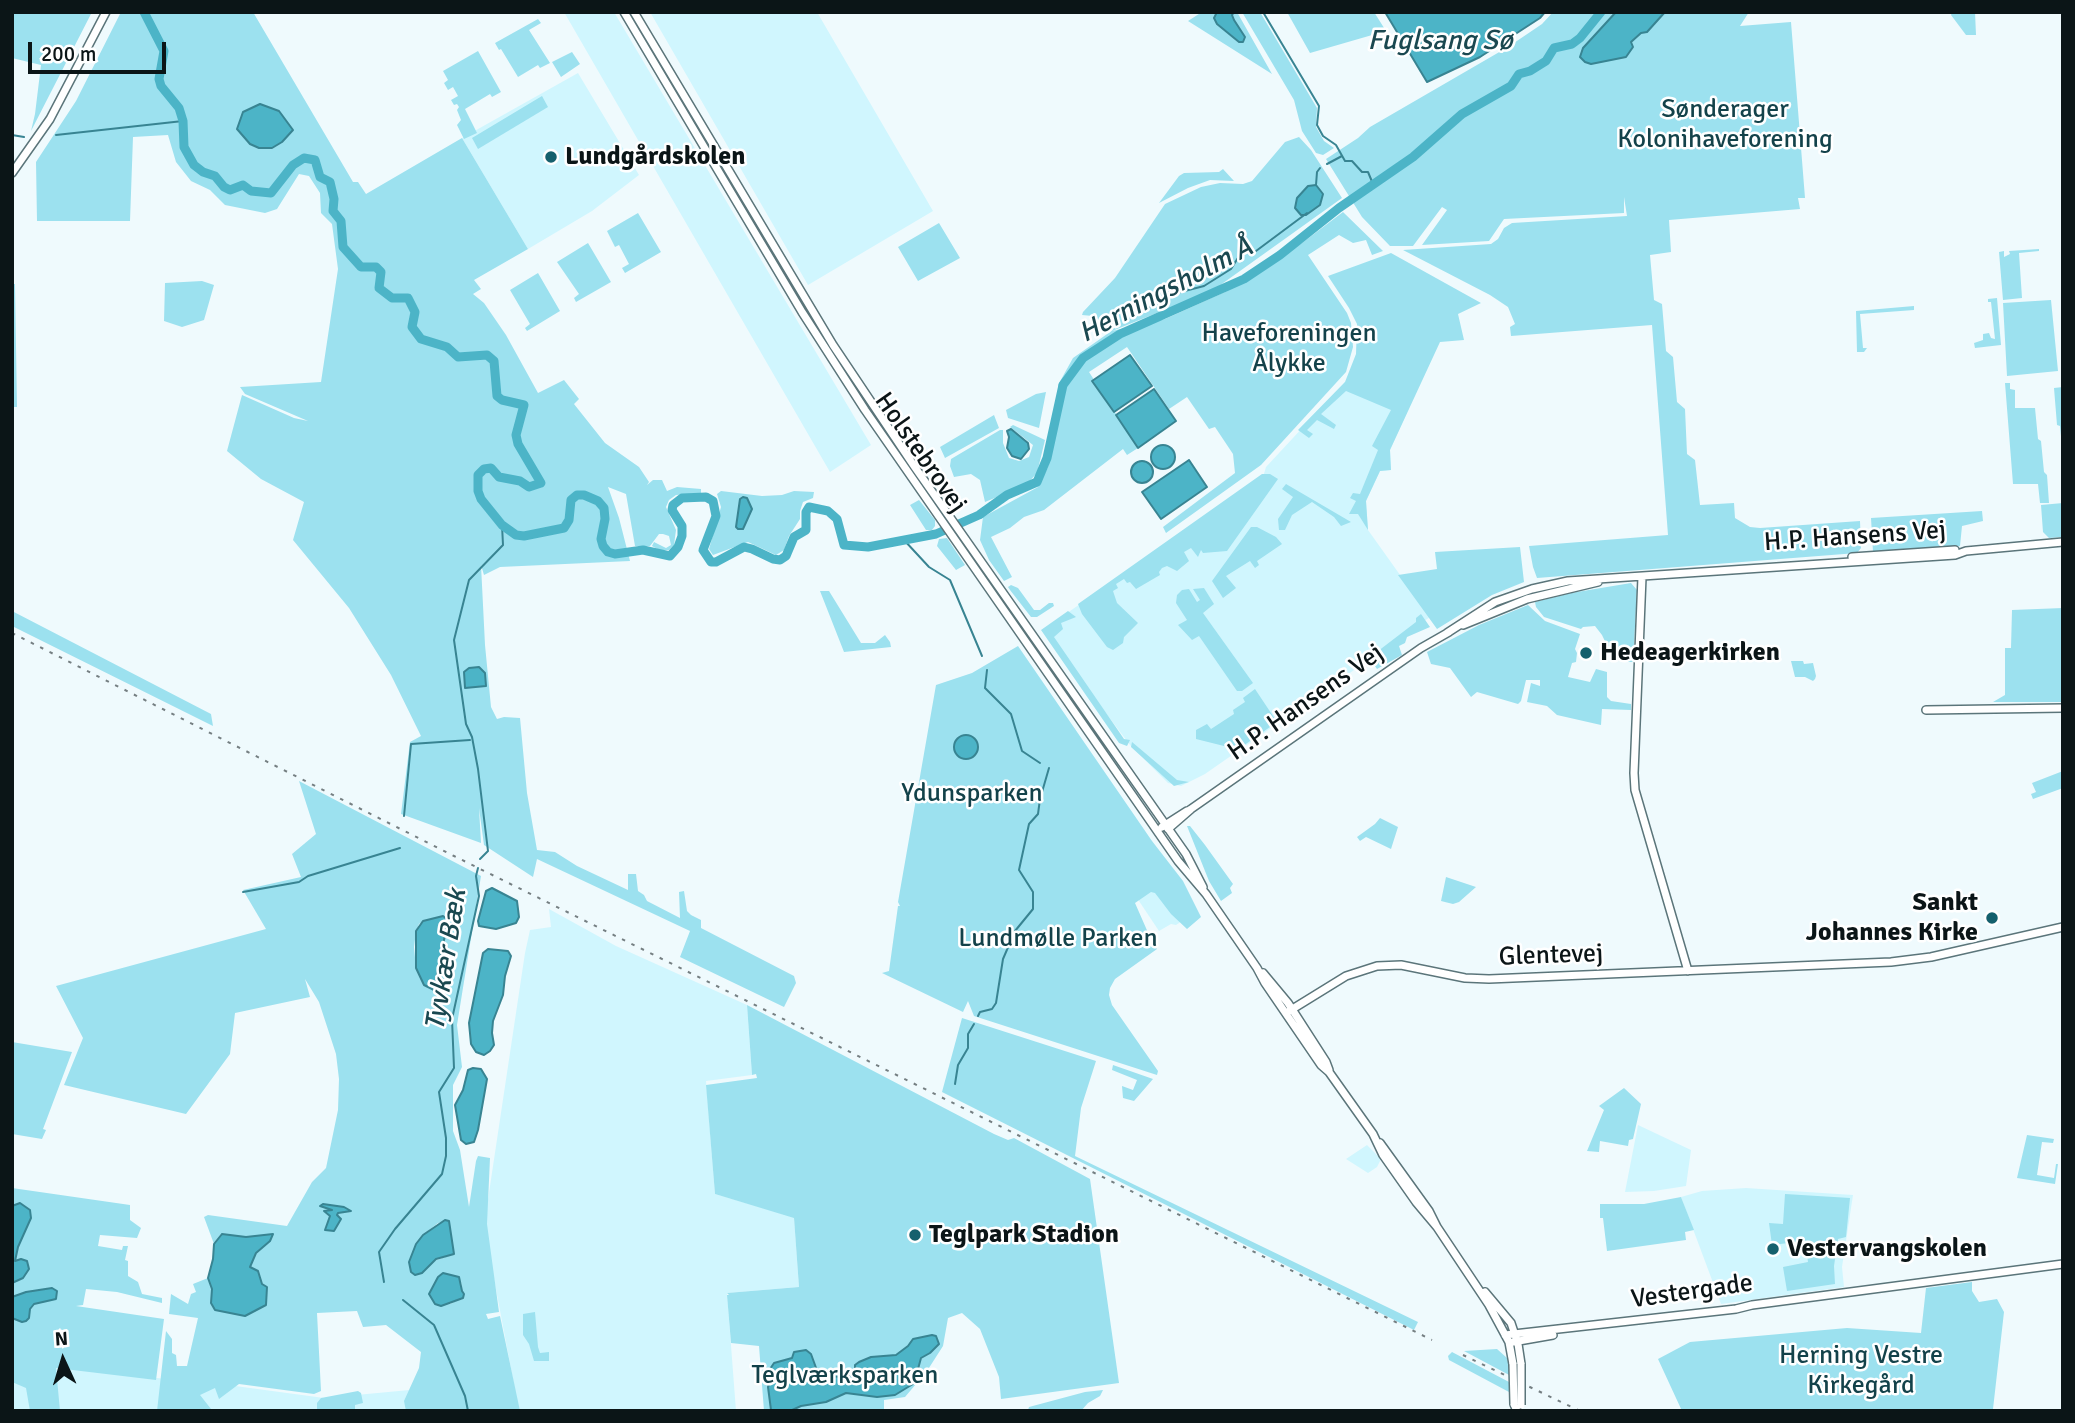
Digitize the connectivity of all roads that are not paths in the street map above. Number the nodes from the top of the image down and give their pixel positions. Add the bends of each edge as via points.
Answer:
1 (106, 12) edge
2 (630, 14) edge
3 (12, 173) edge
4 (2063, 544) edge
5 (1642, 577) junction
6 (2063, 708) edge
7 (1926, 710) dead end
8 (1163, 829) junction
9 (2063, 927) edge
10 (1257, 968) junction
11 (1688, 971) junction
12 (1290, 1013) junction
13 (2063, 1264) edge
14 (1475, 1281) junction
15 (1511, 1338) junction
16 (1518, 1408) edge

1 - 3 street via 50,120
2 - 8 street, Holstebrovej via 871,404
2 - 8 street, Holstebrovej via 825,350 1130,791
4 - 5 street, H.P. Hansens Vej
5 - 8 street, H.P. Hansens Vej via 1527,599 1447,633
5 - 11 street via 1635,790
6 - 7 street
8 - 10 street, Holstebrovej via 1186,854 1206,894
9 - 11 street, Glentevej via 1891,962
10 - 12 street, Holstebrovej
10 - 12 street, Holstebrovej
11 - 12 street, Glentevej via 1489,979 1390,965 1344,977
12 - 14 street, Holstebrovej via 1321,1065 1384,1146
13 - 15 street, Vestergade
14 - 15 street, Holstebrovej
14 - 15 street, Holstebrovej via 1507,1316
15 - 16 street, Holstebrovej, bridge

